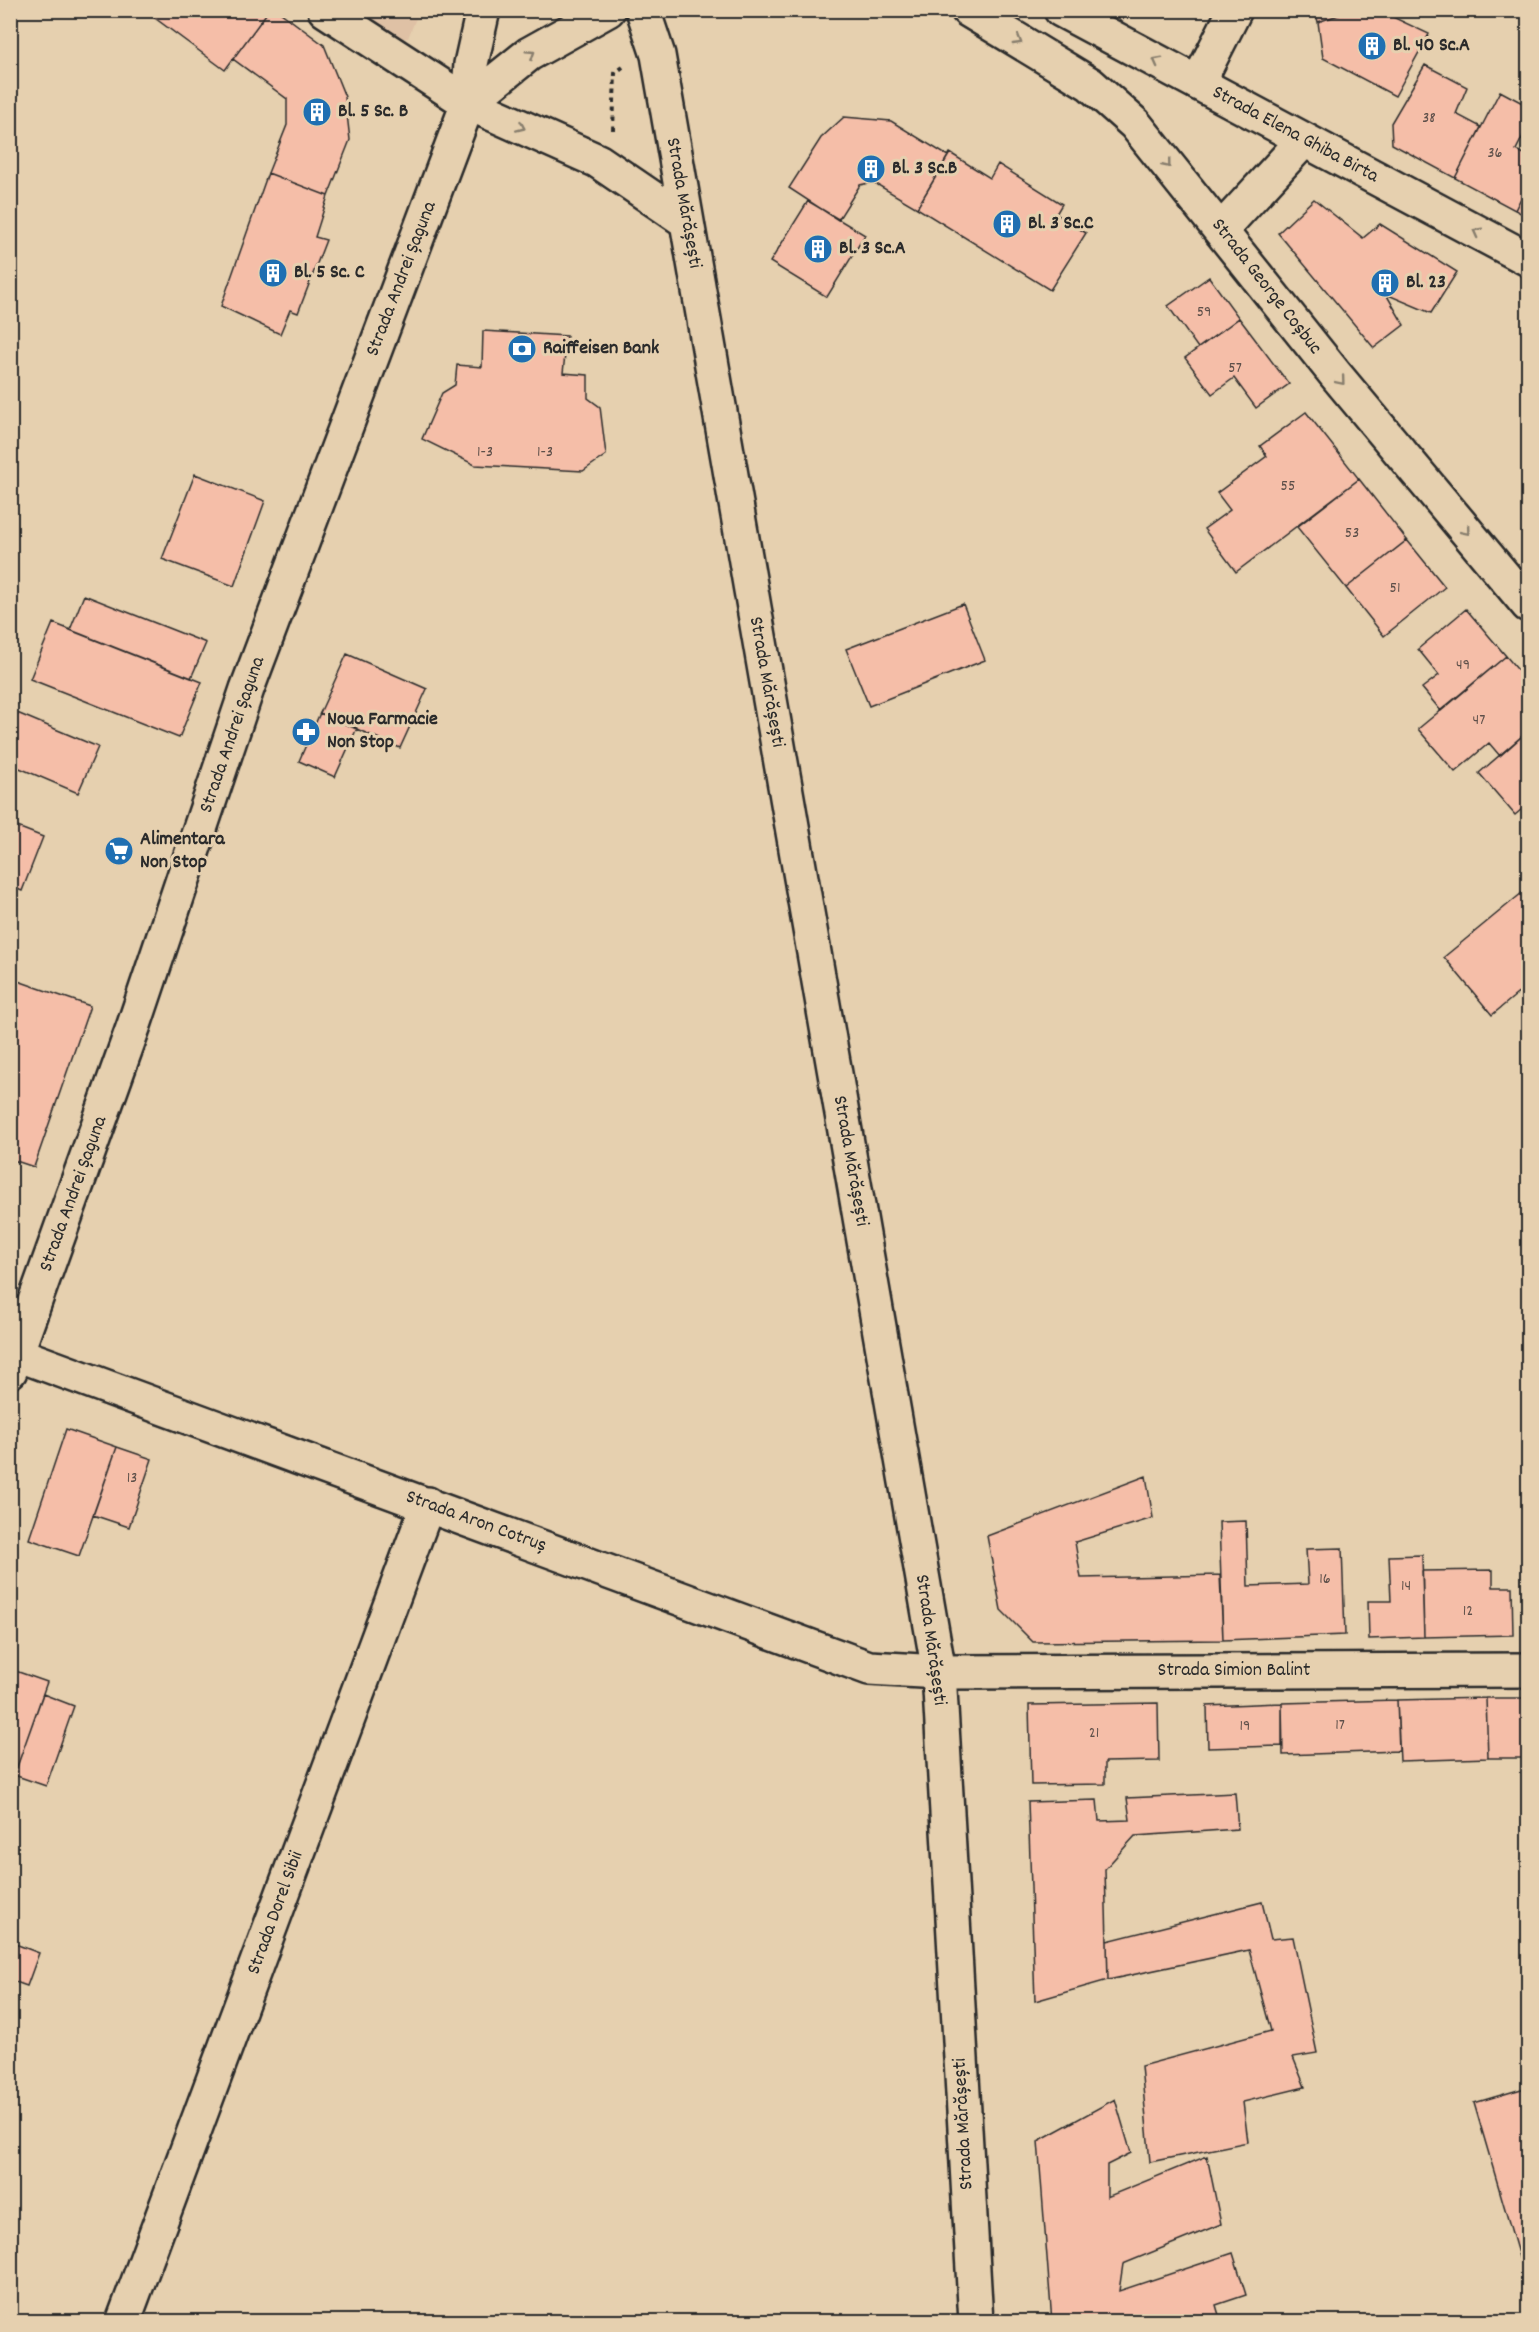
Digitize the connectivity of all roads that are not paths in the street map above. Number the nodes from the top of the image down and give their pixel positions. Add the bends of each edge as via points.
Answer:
1 (326, 10) edge
2 (483, 10) edge
3 (608, 10) edge
4 (643, 10) edge
5 (968, 10) edge
6 (1061, 10) edge
7 (1235, 10) edge
8 (1198, 83) junction
9 (468, 103) junction
10 (1303, 141) junction
11 (686, 221) junction
12 (1221, 230) junction
13 (1528, 259) edge
14 (1528, 605) edge
15 (13, 1359) edge
16 (428, 1504) junction
17 (1528, 1670) edge
18 (939, 1672) junction
19 (123, 2322) edge
20 (976, 2322) edge

1 - 9 street
2 - 9 street, Strada Andrei Șaguna via 471,64
9 -> 3 street via 529,54
4 - 11 street, Strada Mărășești via 658,55
5 -> 12 street, Strada George Coșbuc via 1113,102
8 -> 6 street, Strada Elena Ghiba Birta
7 - 8 street
8 - 10 street, Strada Elena Ghiba Birta
9 -> 11 street via 598,161
9 - 15 street, Strada Andrei Șaguna via 247,688 134,1025
10 - 12 street
13 -> 10 street, Strada Elena Ghiba Birta
11 - 18 street, Strada Mărășești
12 -> 14 street, Strada George Coșbuc via 1335,374
15 - 16 street, Strada Aron Cotruș
16 - 18 street, Strada Aron Cotruș via 848,1661 870,1668
16 - 19 street, Strada Dorel Sibii
17 - 18 street, Strada Simion Balint
18 - 20 street, Strada Mărășești

